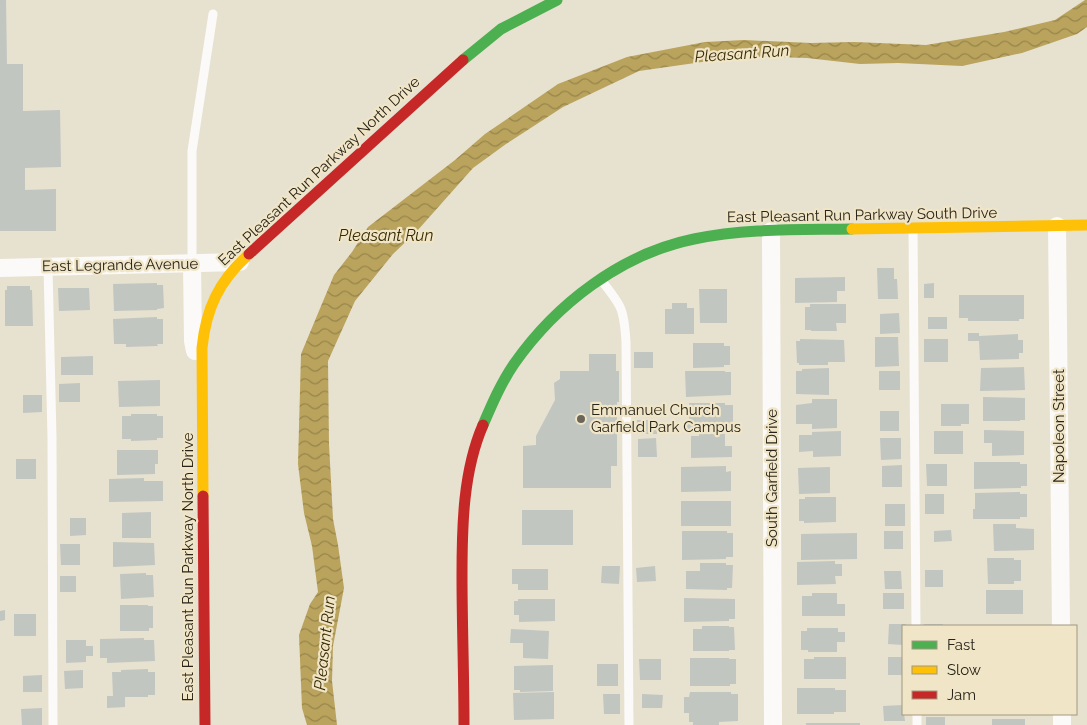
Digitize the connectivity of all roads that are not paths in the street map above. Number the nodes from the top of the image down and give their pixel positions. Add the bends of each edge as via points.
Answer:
1 (557, 0) edge
2 (213, 14) dead end
3 (1087, 225) edge
4 (1057, 226) junction
5 (913, 228) junction
6 (771, 231) junction
7 (240, 262) junction
8 (192, 264) junction
9 (48, 267) junction
10 (0, 268) edge
11 (600, 279) junction
12 (202, 379) junction
13 (916, 625) edge
14 (1061, 625) edge
15 (53, 725) edge
16 (205, 725) edge
17 (464, 725) edge
18 (629, 725) edge
19 (773, 725) edge

1 - 7 street, East Pleasant Run Parkway North Drive via 501,29 478,46
2 - 8 lane via 192,151
3 - 4 street, East Pleasant Run Parkway South Drive
4 - 5 street, East Pleasant Run Parkway South Drive
4 - 14 street, Napoleon Street
5 - 6 street, East Pleasant Run Parkway South Drive
5 - 13 lane
6 - 11 street, East Pleasant Run Parkway South Drive via 694,238 644,255
6 - 19 street, South Garfield Drive
7 - 8 street, East Legrande Avenue
7 - 12 street, East Pleasant Run Parkway North Drive via 223,281 205,322
8 - 9 street, East Legrande Avenue
8 - 12 street via 193,341
9 - 10 street, East Legrande Avenue
9 - 15 lane
11 - 17 street, East Pleasant Run Parkway South Drive via 558,313 531,343 499,388 477,441 468,480 462,541
11 - 18 lane via 621,306 626,334
12 - 16 street, East Pleasant Run Parkway North Drive

